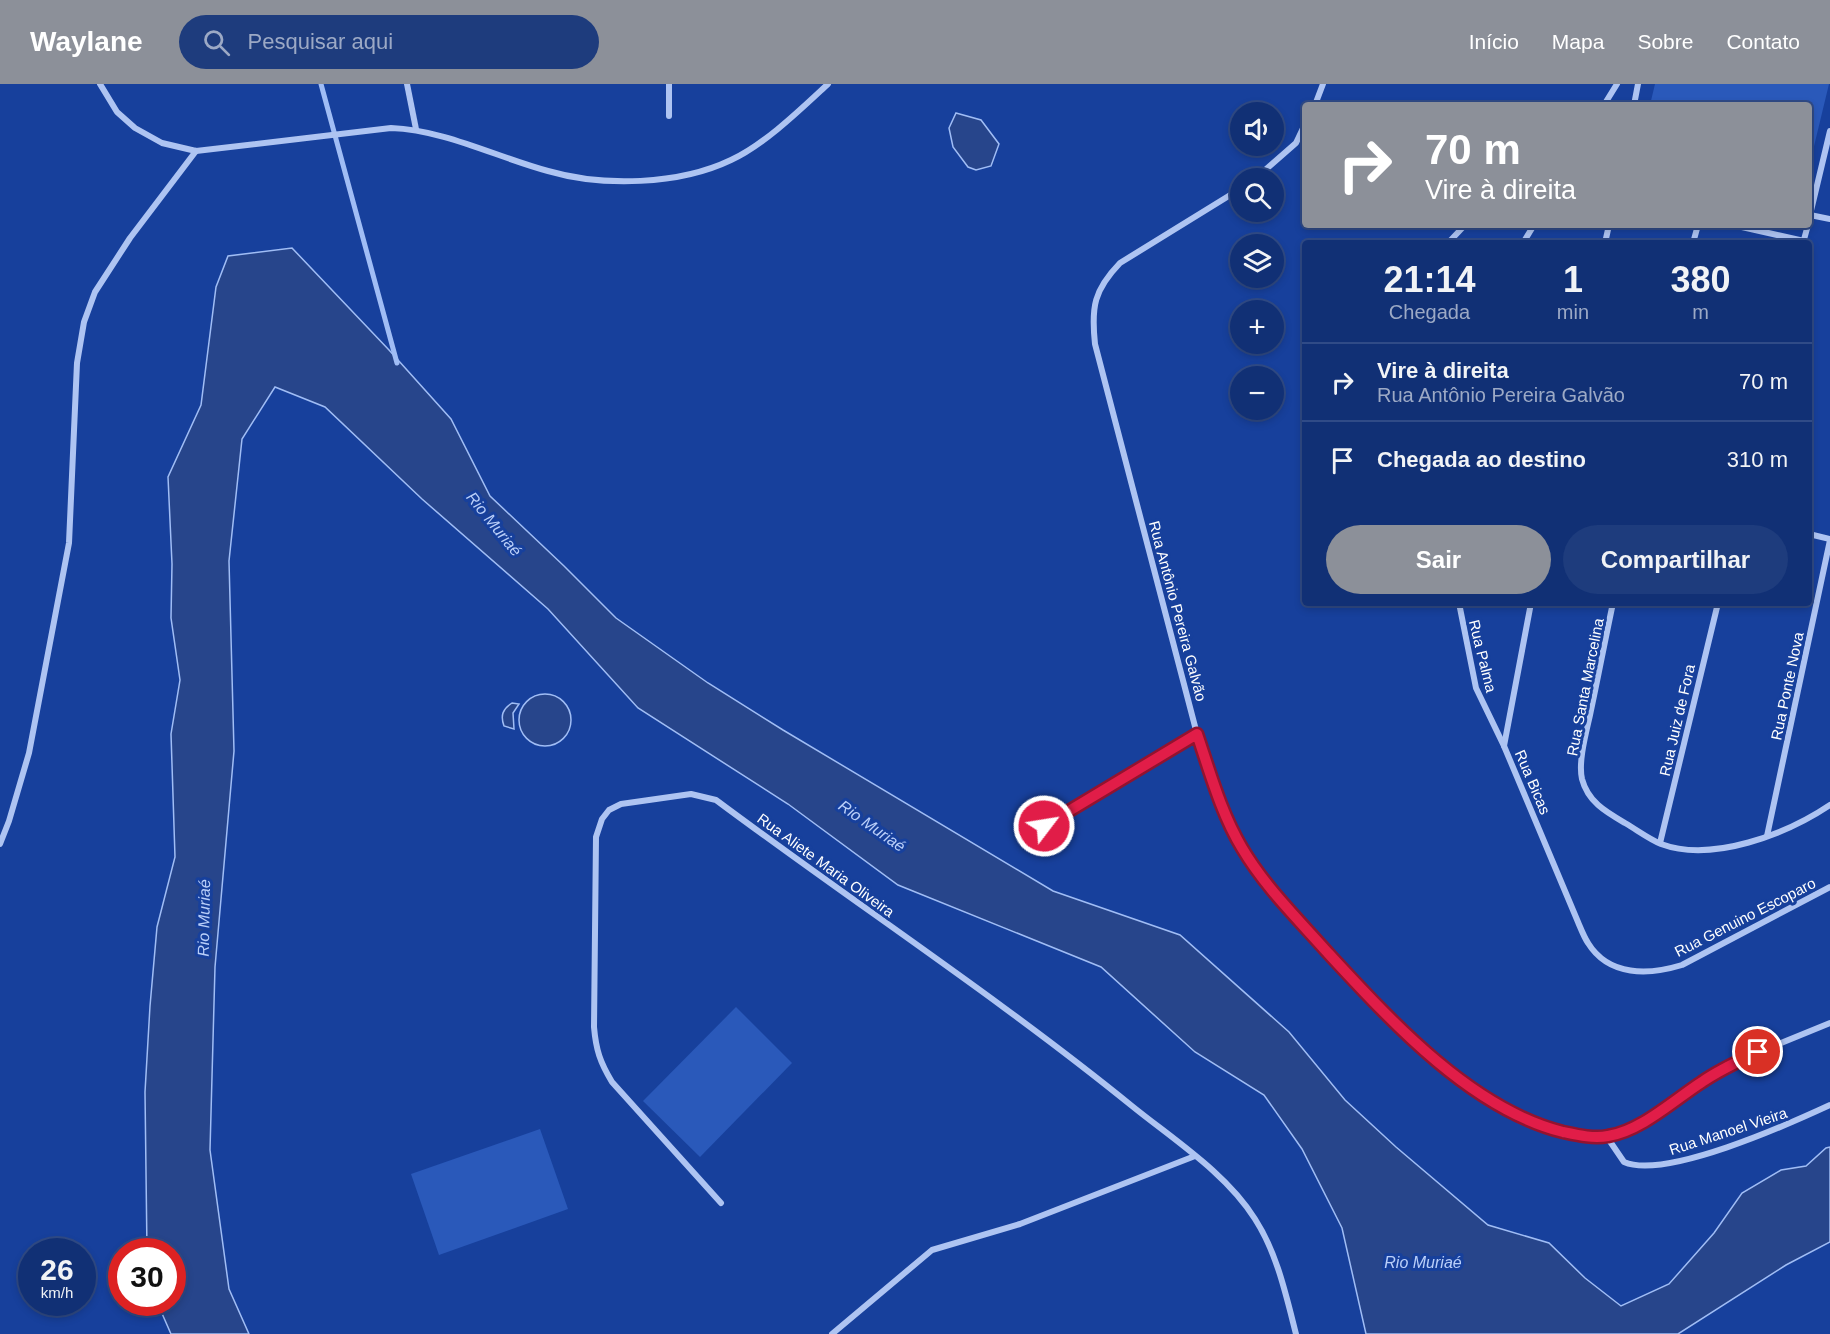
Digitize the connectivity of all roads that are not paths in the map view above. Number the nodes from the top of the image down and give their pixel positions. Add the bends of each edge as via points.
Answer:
1 (100, 84) edge
2 (407, 84) edge
3 (669, 84) edge
4 (828, 84) edge
5 (1323, 84) edge
6 (1617, 84) edge
7 (1638, 84) edge
8 (1316, 102) edge
9 (1606, 102) edge
10 (1635, 102) edge
11 (669, 116) dead end
12 (416, 129) junction
13 (1302, 130) edge
14 (1830, 131) edge
15 (196, 151) junction
16 (1267, 168) edge
17 (1230, 195) edge
18 (1812, 208) edge
19 (1812, 217) edge
20 (1830, 219) edge
21 (1462, 228) edge
22 (1746, 228) edge
23 (1451, 240) edge
24 (1796, 240) edge
25 (1812, 535) edge
26 (1830, 540) edge
27 (1460, 606) edge
28 (1531, 606) edge
29 (1612, 606) edge
30 (1717, 606) edge
31 (1197, 734) junction
32 (1504, 746) junction
33 (1830, 805) edge
34 (1044, 826) dead end
35 (1767, 836) junction
36 (1660, 843) junction
37 (0, 844) edge
38 (1830, 887) edge
39 (1602, 958) joint
40 (1830, 1023) edge
41 (1830, 1105) edge
42 (1607, 1137) junction
43 (1195, 1156) junction
44 (721, 1203) dead end
45 (832, 1334) edge
46 (1296, 1334) edge

1 - 15 street via 117,112 135,128 162,143
2 - 12 street
3 - 11 street
4 - 12 street via 771,134 732,160 697,173 655,181 550,172
5 - 8 street
6 - 9 street
7 - 10 street
12 - 15 street via 391,128
13 - 16 street via 1296,143
14 - 18 street
15 - 37 street via 124,247 95,292 84,322 77,363 69,543 29,753
17 - 31 street, Rua Antônio Pereira Galvão via 1120,263 1105,279 1093,309 1095,344
19 - 20 street
21 - 23 street
22 - 24 street
25 - 26 street
26 - 35 street, Rua Ponte Nova
27 - 32 street, Rua Palma via 1476,688
28 - 32 street, Rua Bicas
29 - 36 street, Rua Santa Marcelina via 1581,777 1600,809
30 - 36 street, Rua Juiz de Fora
31 - 34 street
31 - 42 street, Rua Antônio Pereira Galvão via 1219,799 1241,847 1273,892 1386,1015 1464,1083 1510,1113 1545,1127
32 - 39 street, Rua Bicas via 1578,922 1589,945
33 - 35 street, Rua Santa Marcelina
35 - 36 street, Rua Santa Marcelina via 1728,848 1680,849
38 - 39 street, Rua Genuino Escoparo via 1682,965 1639,973
40 - 42 street, Rua Antônio Pereira Galvão via 1742,1059 1632,1129
41 - 42 street, Rua Manoel Vieira via 1734,1145 1666,1165 1624,1162
43 - 44 street, Rua Aliete Maria Oliveira via 1085,1068 716,800 691,794 621,804 602,819 596,837 596,1049 612,1082
43 - 45 street via 1020,1224 932,1250
43 - 46 street, Rua Aliete Maria Oliveira via 1230,1187 1255,1218 1281,1278

